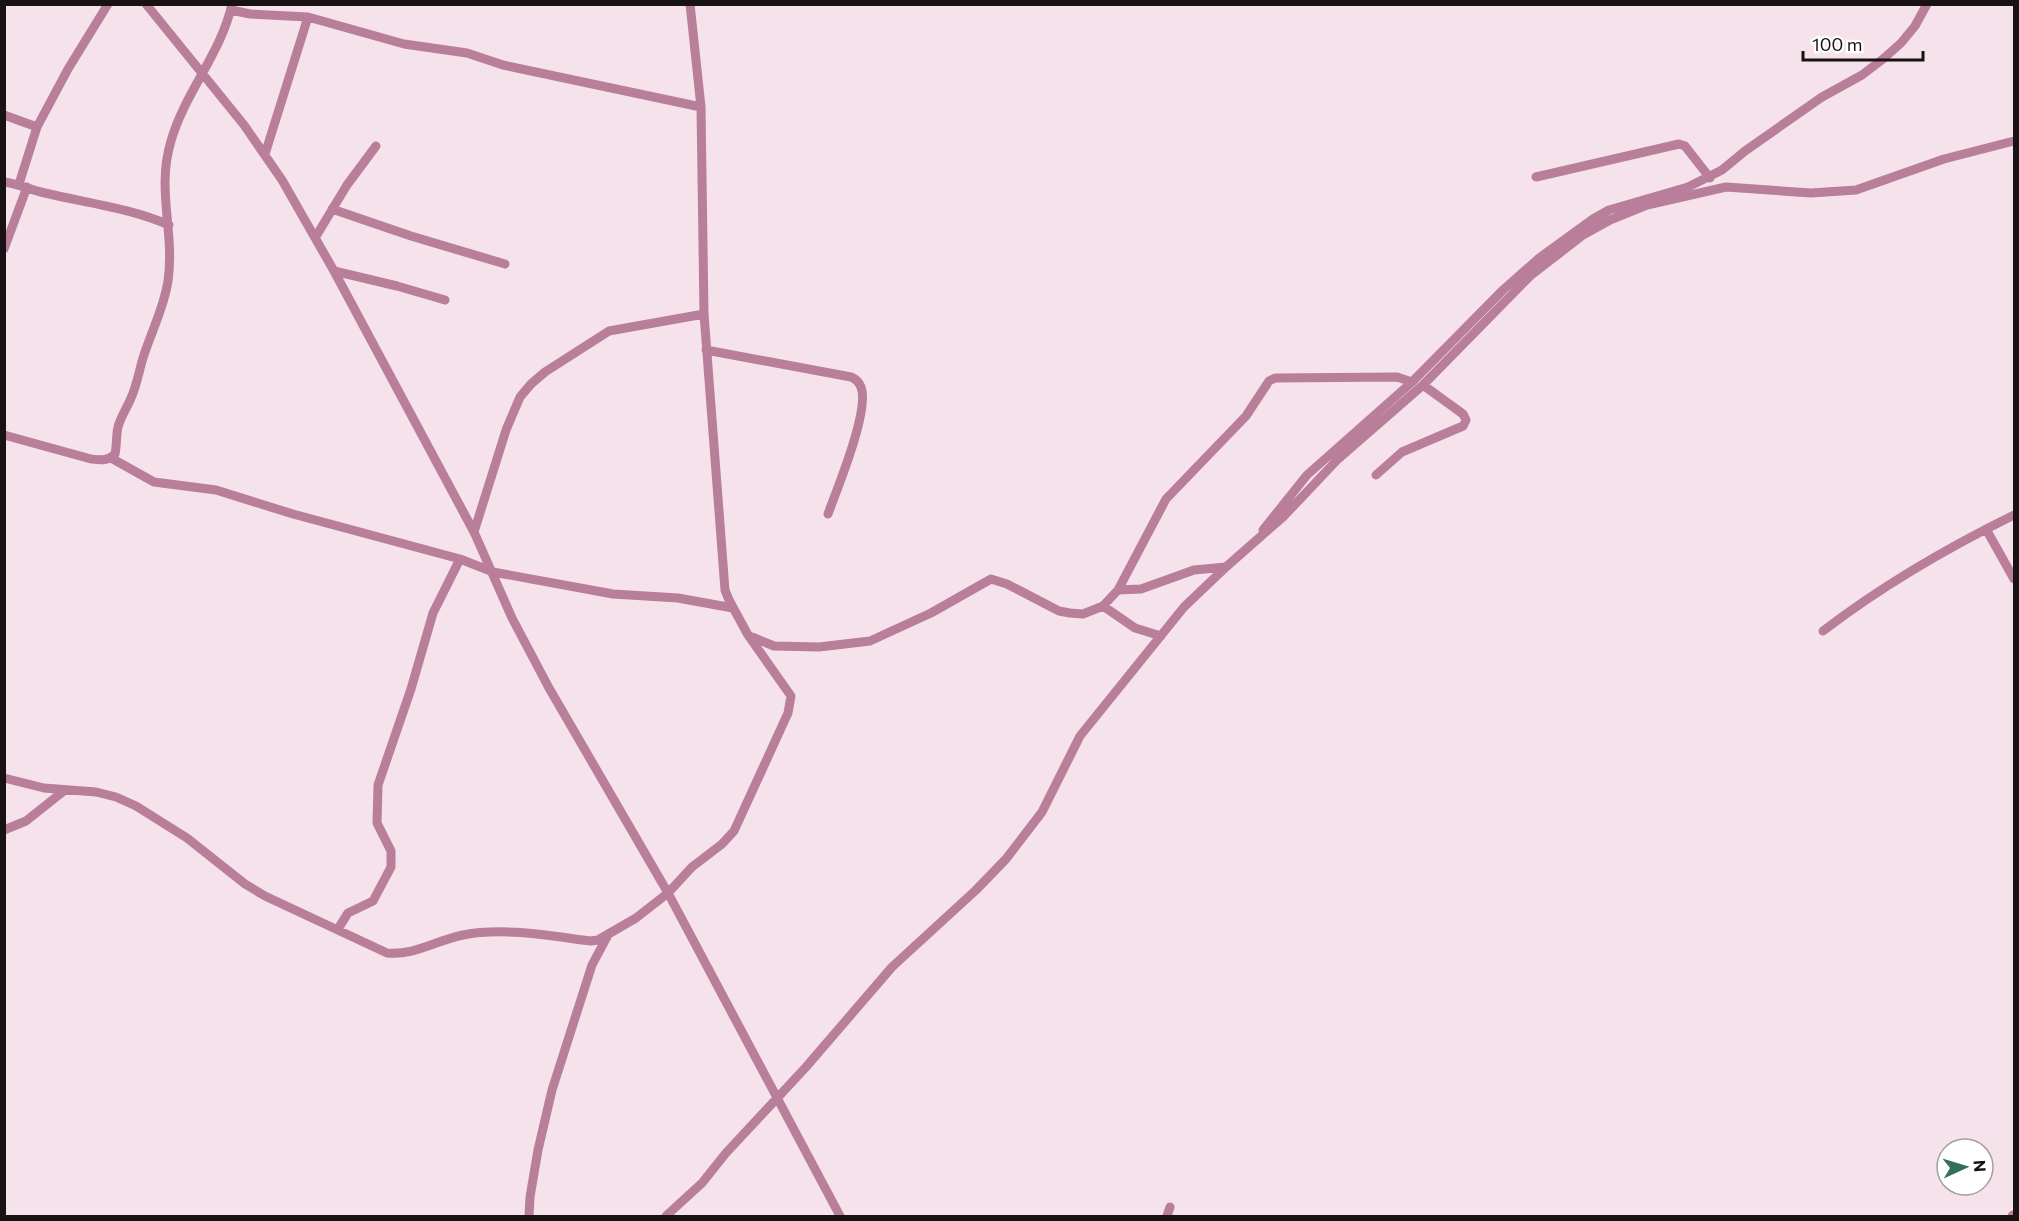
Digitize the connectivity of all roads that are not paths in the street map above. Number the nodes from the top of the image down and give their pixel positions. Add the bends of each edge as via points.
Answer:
1 (108, 4) edge
2 (146, 4) edge
3 (690, 4) edge
4 (1927, 4) edge
5 (232, 7) edge
6 (308, 17) junction
7 (202, 73) junction
8 (701, 107) junction
9 (4, 115) edge
10 (37, 127) junction
11 (2014, 141) edge
12 (376, 146) dead end
13 (266, 154) junction
14 (1536, 177) dead end
15 (1710, 178) junction
16 (4, 182) edge
17 (23, 185) junction
18 (332, 210) junction
19 (169, 225) junction
20 (315, 237) junction
21 (4, 249) edge
22 (505, 264) dead end
23 (334, 272) junction
24 (445, 300) dead end
25 (704, 314) junction
26 (706, 350) junction
27 (1412, 382) junction
28 (1423, 385) junction
29 (4, 435) edge
30 (111, 458) junction
31 (1376, 475) dead end
32 (828, 514) dead end
33 (2014, 515) edge
34 (1986, 529) junction
35 (474, 532) junction
36 (1251, 546) junction
37 (460, 559) junction
38 (1226, 567) junction
39 (493, 572) junction
40 (2014, 579) edge
41 (1118, 590) junction
42 (1103, 606) junction
43 (733, 608) junction
44 (1823, 631) dead end
45 (748, 635) junction
46 (1161, 636) junction
47 (4, 778) edge
48 (65, 790) junction
49 (4, 830) edge
50 (668, 893) junction
51 (338, 929) junction
52 (608, 935) junction
53 (778, 1097) junction
54 (529, 1216) edge
55 (666, 1216) edge
56 (840, 1216) edge

1 - 10 street
2 - 7 street
3 - 8 street
4 - 15 street via 1915,26 1883,59 1822,97
5 - 6 street via 250,14
5 - 7 street
6 - 8 street via 404,44 467,53 503,65
6 - 13 street
7 - 13 street
7 - 19 street via 170,142 164,176
8 - 25 street
9 - 10 street
10 - 17 street
11 - 28 street via 1944,159 1857,190 1811,193 1718,188 1610,220 1583,235 1530,276
12 - 18 street
13 - 20 street
14 - 15 street via 1679,144 1685,146
15 - 27 street via 1618,207 1593,219 1503,290
16 - 17 street
17 - 19 street
17 - 21 street
18 - 20 street
18 - 22 street
19 - 30 street via 168,280
20 - 23 street
23 - 24 street
23 - 35 street
25 - 26 street
25 - 35 street via 609,331 531,384 520,397 506,430
26 - 32 street via 851,377 859,383 859,426
26 - 43 street via 724,579
27 - 36 street via 1307,476
27 - 41 street via 1396,377 1269,381 1246,417 1166,499
28 - 31 street via 1463,414 1463,426 1402,452
28 - 36 street via 1338,459
29 - 30 street via 91,459
30 - 37 street via 154,482 216,490
33 - 34 street
34 - 40 street
34 - 44 street via 1911,569
35 - 39 street
36 - 38 street
37 - 39 street
37 - 51 street via 433,613 378,785 377,823 391,851 391,867 373,901 348,913
38 - 41 street via 1194,570 1141,589
38 - 46 street via 1184,607
39 - 43 street via 613,594 678,598
39 - 50 street via 549,688
41 - 42 street
42 - 45 street via 1083,614 1070,614 991,579 931,613 870,640 819,647 774,646
42 - 46 street via 1135,628
43 - 45 street
45 - 50 street via 788,691 788,712 734,831
46 - 53 street via 1080,736 1042,812 1026,835 976,890 892,967
47 - 48 street
48 - 49 street via 26,821
48 - 51 street via 96,792 136,806 187,838 245,884
50 - 52 street
50 - 53 street
51 - 52 street via 397,954 481,932 591,941
52 - 54 street via 592,965 552,1090
53 - 55 street via 702,1183
53 - 56 street

